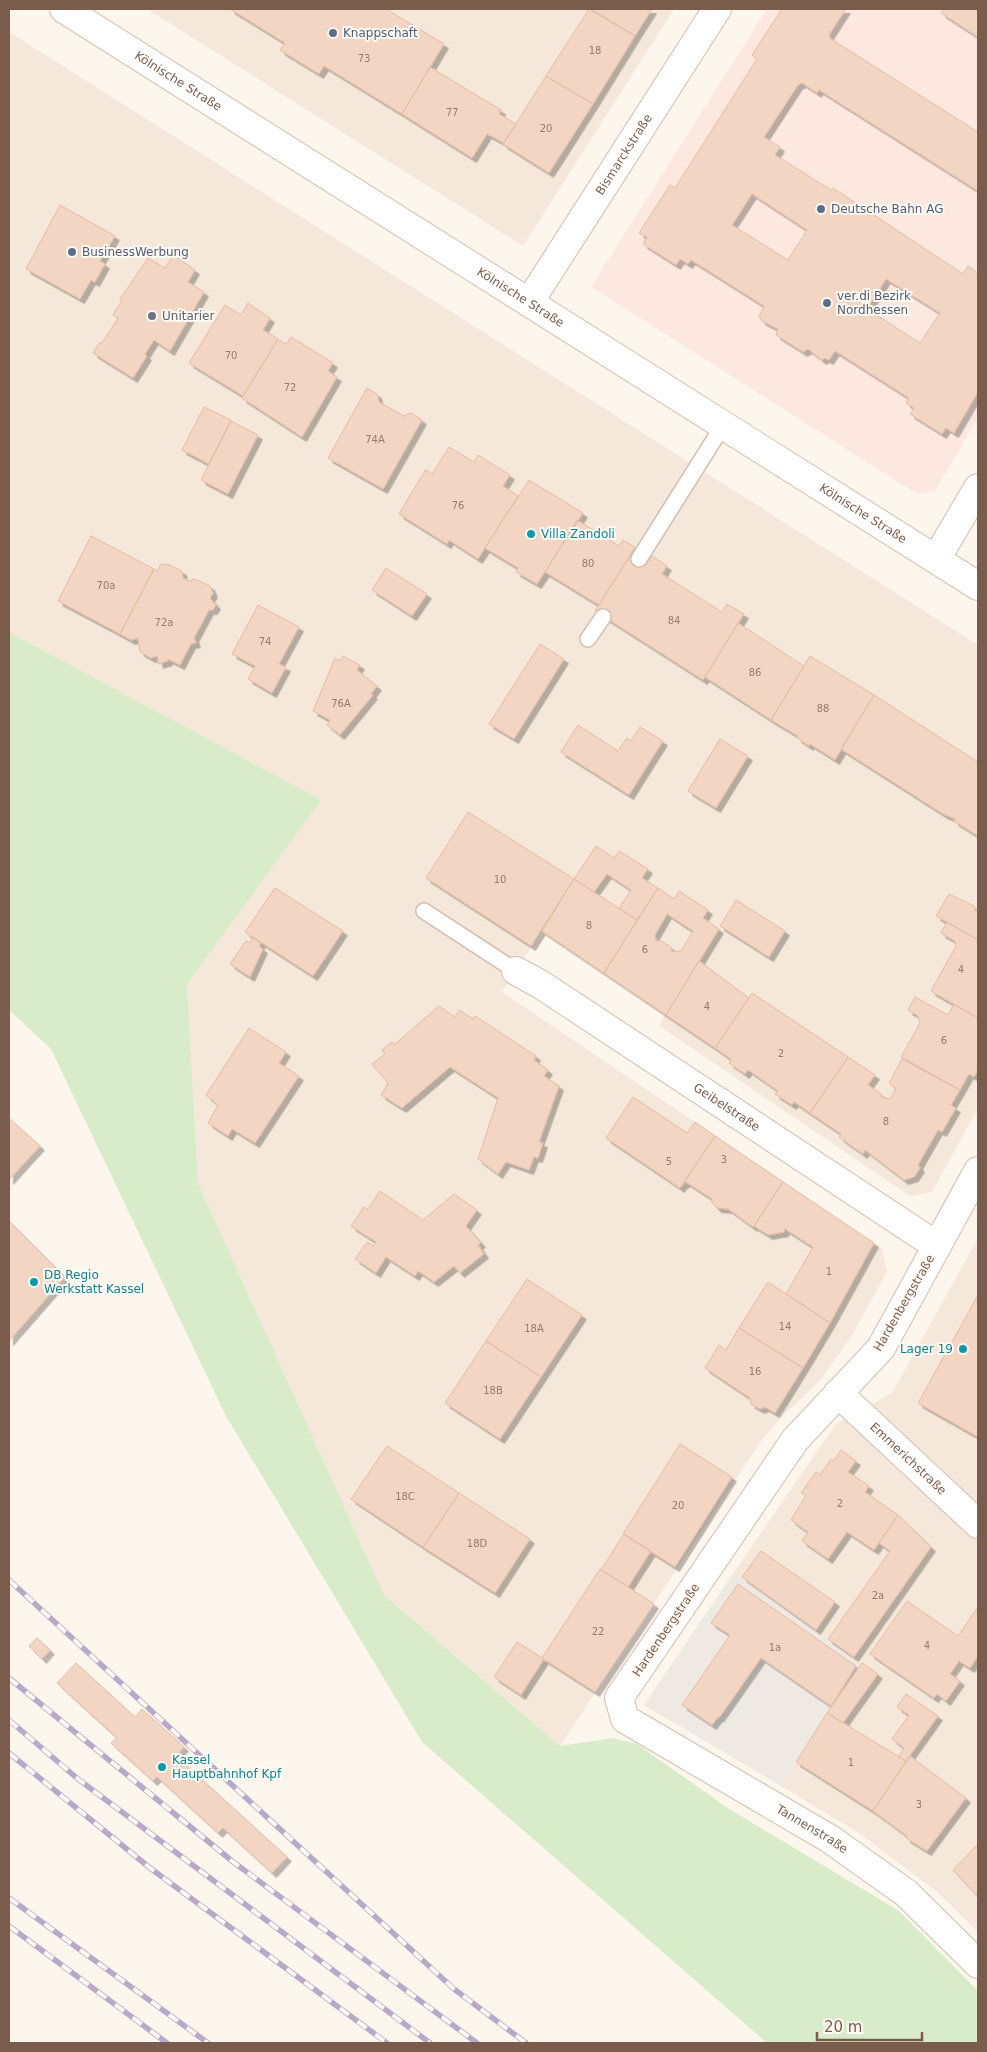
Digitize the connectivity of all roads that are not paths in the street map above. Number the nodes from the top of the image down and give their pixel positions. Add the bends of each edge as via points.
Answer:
1 (64, 9) edge
2 (717, 9) edge
3 (530, 301) junction
4 (724, 424) junction
5 (978, 488) edge
6 (639, 559) dead end
7 (936, 559) junction
8 (978, 586) edge
9 (603, 616) dead end
10 (588, 639) dead end
11 (424, 911) dead end
12 (516, 971) joint
13 (978, 1171) edge
14 (937, 1246) junction
15 (838, 1393) junction
16 (978, 1524) edge
17 (625, 1719) joint
18 (978, 1964) edge

1 - 3 street, Kölnische Straße
2 - 3 street, Bismarckstraße
3 - 4 street, Kölnische Straße
4 - 6 lane
4 - 7 street, Kölnische Straße
5 - 7 street
7 - 8 street, Kölnische Straße
9 - 10 lane
11 - 12 lane
12 - 14 street, Geibelstraße
13 - 14 street, Hardenbergstraße
14 - 15 street, Hardenbergstraße via 881,1348
15 - 16 street, Emmerichstraße
15 - 17 street, Hardenbergstraße via 795,1440 767,1463 619,1698
17 - 18 street, Tannenstraße via 830,1839 906,1893

